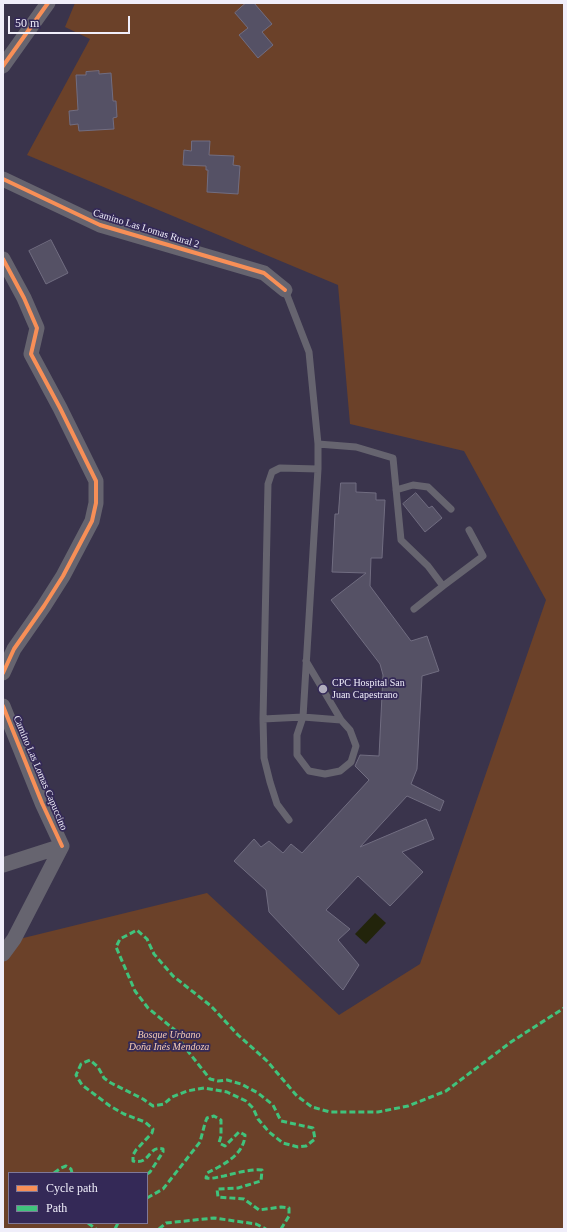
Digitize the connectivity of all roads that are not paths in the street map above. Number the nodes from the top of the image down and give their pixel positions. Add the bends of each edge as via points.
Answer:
1 (48, 3) edge
2 (3, 66) edge
3 (3, 179) edge
4 (3, 259) edge
5 (285, 290) joint
6 (318, 444) junction
7 (318, 469) junction
8 (396, 490) junction
9 (451, 509) dead end
10 (469, 530) dead end
11 (442, 586) junction
12 (414, 609) dead end
13 (306, 661) junction
14 (3, 674) edge
15 (3, 706) edge
16 (303, 717) junction
17 (263, 719) junction
18 (341, 720) junction
19 (289, 820) dead end
20 (62, 846) junction
21 (3, 865) edge
22 (3, 954) edge

1 - 2 street
3 - 5 street, Camino Las Lomas Rural 2 via 100,226 264,273
4 - 14 street via 37,328 31,354 96,481 96,503 92,521 63,576 14,650
5 - 6 lane via 309,352
6 - 7 lane
6 - 8 lane via 356,447 393,458
7 - 13 lane
7 - 17 lane via 280,468 272,472 268,484
8 - 9 lane via 413,485 428,487
8 - 11 lane via 401,540 428,566
10 - 11 lane via 482,556
11 - 12 lane
13 - 16 lane
13 - 18 lane
15 - 20 street, Camino Las Lomas Capuccino
16 - 17 lane
16 - 18 lane
16 - 18 lane via 297,736 296,755 309,771 325,774 340,771 351,762 356,746 350,730
17 - 19 lane via 264,758 270,782 277,804
20 - 21 street
20 - 22 street via 14,939

